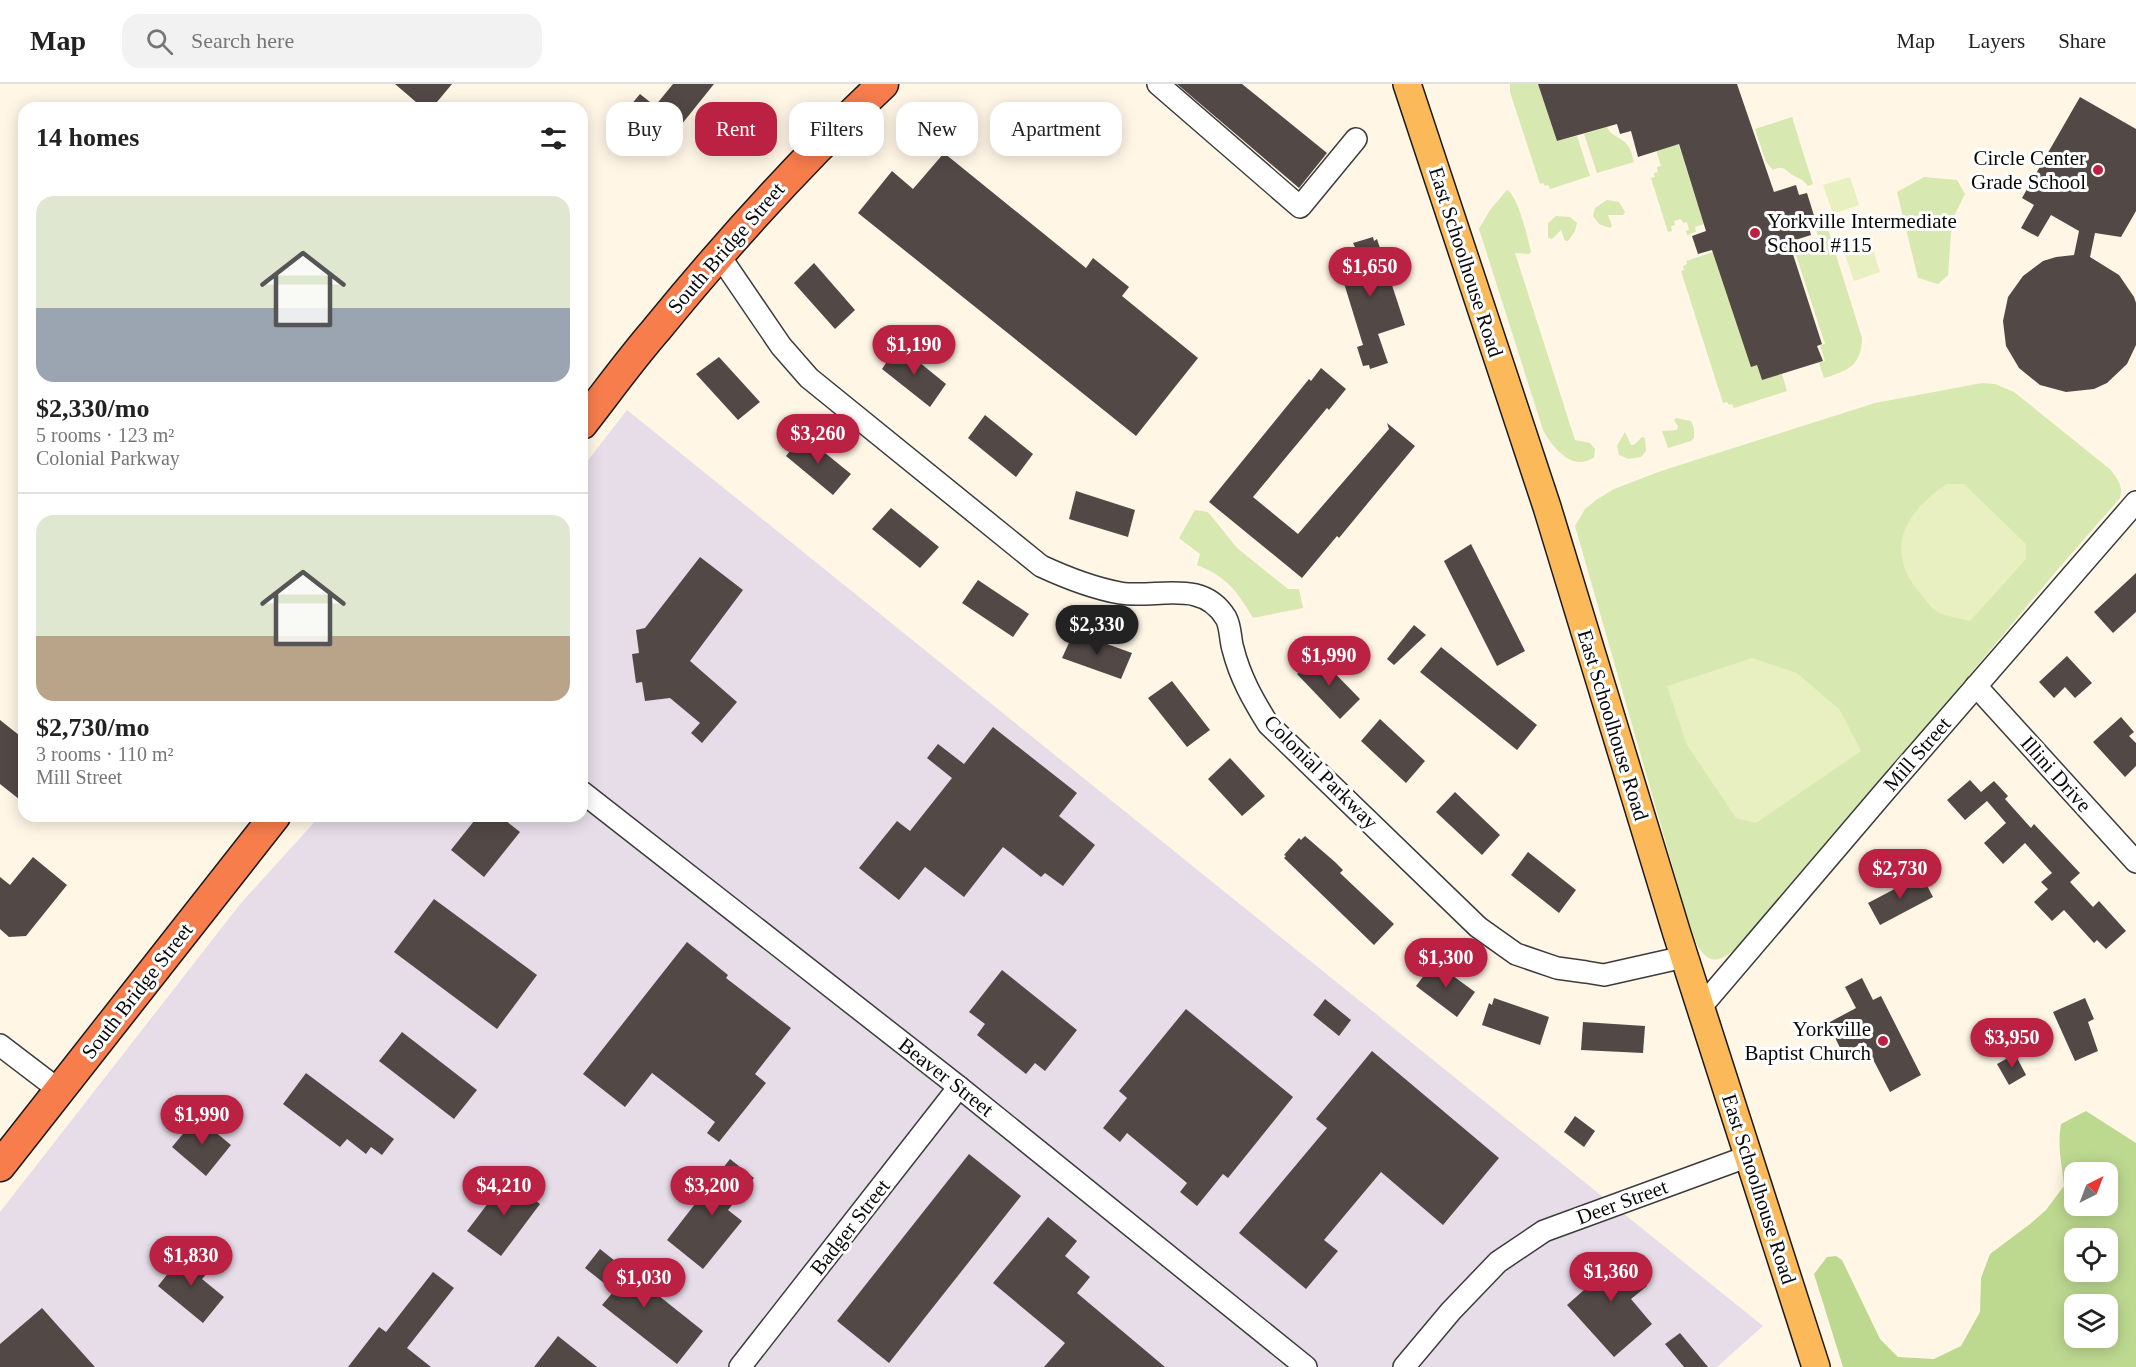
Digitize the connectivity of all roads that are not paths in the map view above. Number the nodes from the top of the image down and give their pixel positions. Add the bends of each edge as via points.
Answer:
1 (883, 84) edge
2 (1158, 84) edge
3 (1407, 84) edge
4 (1356, 140) dead end
5 (719, 255) junction
6 (588, 416) edge
7 (2136, 502) edge
8 (1976, 686) junction
9 (588, 797) edge
10 (270, 822) edge
11 (2136, 862) edge
12 (1684, 957) junction
13 (1701, 1007) junction
14 (0, 1045) edge
15 (959, 1087) junction
16 (59, 1090) junction
17 (1749, 1156) junction
18 (0, 1166) edge
19 (740, 1367) edge
20 (1306, 1367) edge
21 (1404, 1367) edge
22 (1816, 1367) edge

1 - 5 highway, South Bridge Street via 802,163
2 - 4 street via 1300,207
3 - 12 main road, East Schoolhouse Road via 1547,507
5 - 6 highway, South Bridge Street
5 - 12 street, Colonial Parkway via 781,346 809,378 1041,566 1078,583 1122,593 1197,594 1214,603 1227,620 1245,685 1268,724 1478,927 1516,954 1557,968 1604,975
7 - 8 street, Mill Street
8 - 11 street, Illini Drive
8 - 13 street, Mill Street
9 - 15 street, Beaver Street
10 - 16 highway, South Bridge Street
12 - 13 main road, East Schoolhouse Road
13 - 17 main road, East Schoolhouse Road
14 - 16 street
15 - 19 street, Badger Street
15 - 20 street, Beaver Street
16 - 18 highway, South Bridge Street
17 - 21 street, Deer Street via 1544,1231 1498,1262
17 - 22 main road, East Schoolhouse Road

